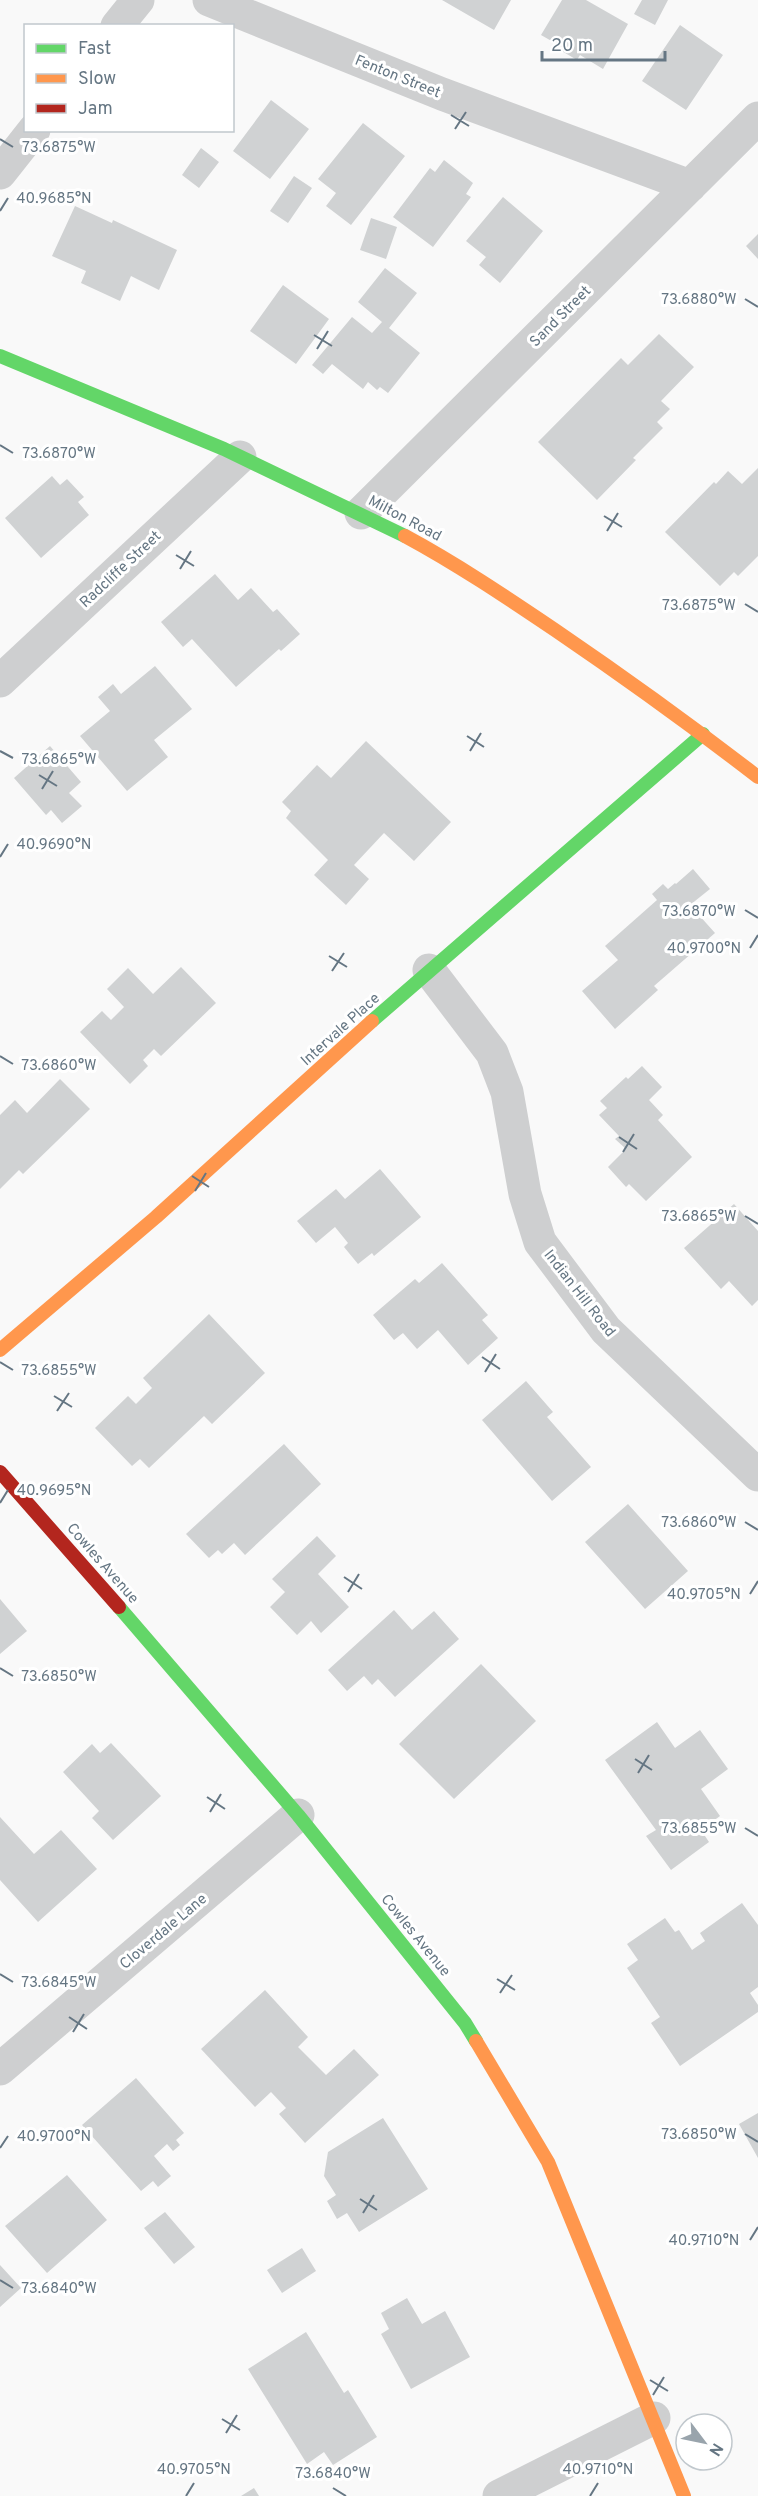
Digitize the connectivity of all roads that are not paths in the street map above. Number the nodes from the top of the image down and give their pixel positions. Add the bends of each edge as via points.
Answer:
1 (138, 0) edge
2 (209, 0) edge
3 (119, 24) edge
4 (758, 118) edge
5 (32, 132) edge
6 (0, 173) edge
7 (690, 186) junction
8 (0, 356) edge
9 (240, 457) junction
10 (361, 513) junction
11 (0, 681) edge
12 (703, 734) junction
13 (758, 777) edge
14 (429, 970) junction
15 (0, 1350) edge
16 (0, 1472) edge
17 (758, 1475) edge
18 (298, 1815) junction
19 (0, 2069) edge
20 (654, 2418) junction
21 (498, 2496) edge
22 (684, 2496) edge

1 - 3 street
2 - 7 street, Fenton Street via 442,94
4 - 7 street, Sand Street
5 - 6 street
7 - 10 street, Sand Street
8 - 9 street, Milton Road
9 - 10 street, Milton Road
9 - 11 street, Radcliffe Street
10 - 12 street, Milton Road via 510,600
12 - 13 street, Milton Road
12 - 14 street, Intervale Place
14 - 15 street, Intervale Place via 156,1217
14 - 17 street, Indian Hill Road via 492,1053 507,1092 525,1194 540,1242 606,1330
16 - 18 street, Cowles Avenue
18 - 19 street, Cloverdale Lane
18 - 20 street, Cowles Avenue via 465,2023 548,2162
20 - 21 street
20 - 22 street, Cowles Avenue

